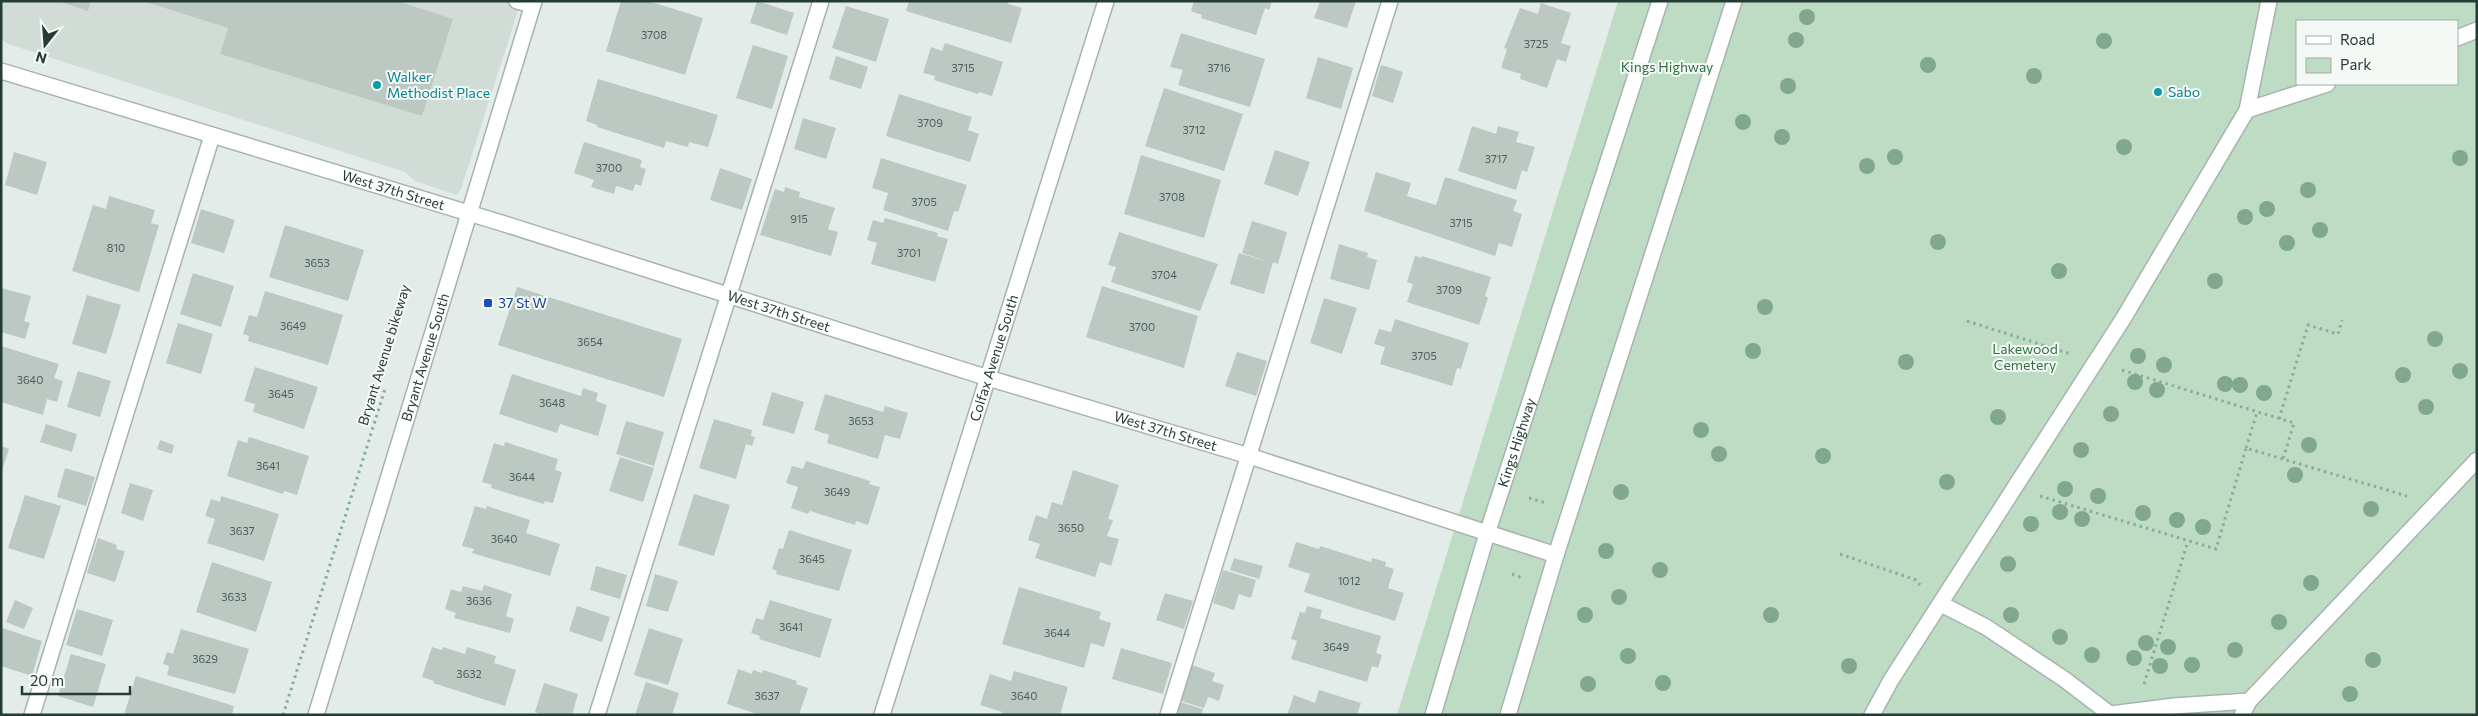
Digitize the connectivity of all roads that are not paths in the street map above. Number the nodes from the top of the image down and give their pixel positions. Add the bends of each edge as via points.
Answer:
1 (517, 1) edge
2 (821, 1) edge
3 (1106, 1) edge
4 (1390, 1) edge
5 (1660, 1) edge
6 (1734, 1) edge
7 (2269, 1) edge
8 (533, 3) edge
9 (2477, 30) edge
10 (2458, 38) edge
11 (1, 71) edge
12 (2324, 85) edge
13 (2247, 110) junction
14 (212, 136) junction
15 (469, 214) junction
16 (728, 295) junction
17 (988, 378) junction
18 (1249, 456) junction
19 (2477, 460) edge
20 (1487, 534) junction
21 (1556, 555) junction
22 (1941, 604) junction
23 (2249, 701) junction
24 (2111, 714) edge
25 (32, 715) edge
26 (316, 715) edge
27 (597, 715) edge
28 (882, 715) edge
29 (1168, 715) edge
30 (1433, 715) edge
31 (1508, 715) edge
32 (1872, 715) edge
33 (2242, 715) edge

1 - 8 street
2 - 16 street
3 - 17 street, Colfax Avenue South
4 - 18 street
5 - 20 street, Kings Highway
6 - 21 street
7 - 13 street
8 - 15 street, Bryant Avenue South
9 - 10 street
11 - 14 street, West 37th Street
12 - 13 street
13 - 22 street via 2096,361
14 - 15 street, West 37th Street
14 - 25 street
15 - 16 street, West 37th Street
15 - 26 street, Bryant Avenue South
16 - 17 street, West 37th Street
16 - 27 street
17 - 18 street, West 37th Street
17 - 28 street, Colfax Avenue South
18 - 20 street, West 37th Street
18 - 29 street
19 - 23 street
20 - 21 street, West 37th Street
20 - 30 street, Kings Highway
21 - 31 street
22 - 24 street via 1986,628
22 - 32 street
23 - 24 street
23 - 33 street

